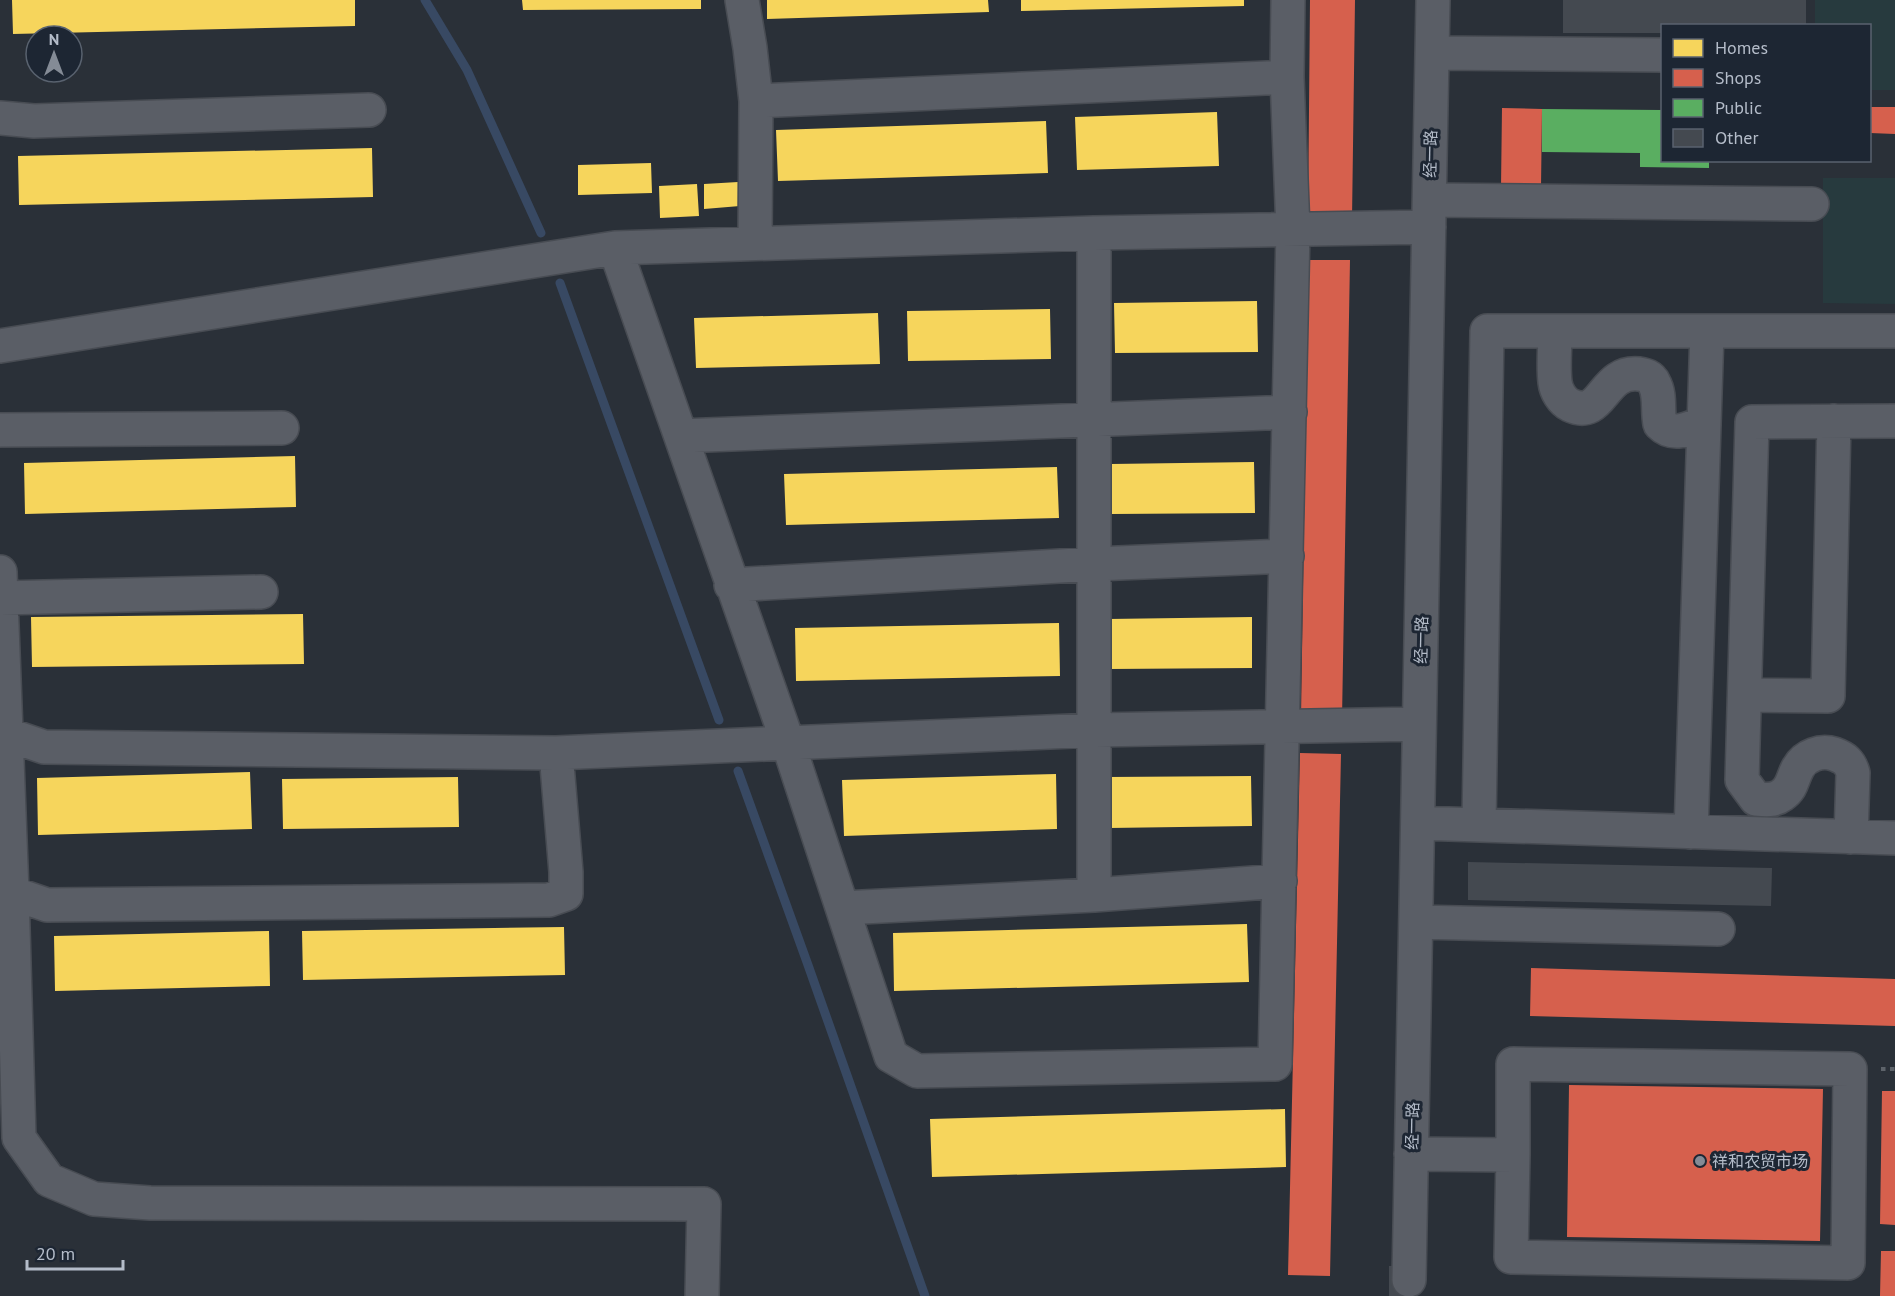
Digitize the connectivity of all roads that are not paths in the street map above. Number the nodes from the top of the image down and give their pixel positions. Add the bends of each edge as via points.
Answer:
1 (742, 0) edge
2 (1287, 0) edge
3 (1433, 0) edge
4 (1432, 53) junction
5 (1661, 55) edge
6 (1287, 77) junction
7 (756, 100) junction
8 (369, 110) dead end
9 (0, 118) edge
10 (1812, 204) dead end
11 (1429, 213) junction
12 (1293, 230) junction
13 (1094, 233) junction
14 (755, 243) junction
15 (615, 248) junction
16 (1555, 331) junction
17 (1707, 331) junction
18 (1895, 331) edge
19 (0, 346) edge
20 (1290, 412) junction
21 (1095, 419) junction
22 (1834, 421) junction
23 (1895, 421) edge
24 (1704, 423) junction
25 (282, 428) dead end
26 (0, 430) edge
27 (681, 436) junction
28 (1287, 556) junction
29 (1095, 564) junction
30 (0, 585) edge
31 (731, 585) junction
32 (261, 592) dead end
33 (1745, 695) junction
34 (1419, 724) junction
35 (1284, 726) junction
36 (1096, 730) junction
37 (6, 734) junction
38 (788, 743) junction
39 (556, 753) junction
40 (1418, 823) junction
41 (1479, 824) junction
42 (1691, 832) junction
43 (1851, 837) junction
44 (1895, 838) edge
45 (1280, 880) junction
46 (12, 893) junction
47 (1094, 895) junction
48 (843, 908) junction
49 (1416, 922) junction
50 (1718, 929) dead end
51 (1411, 1154) junction
52 (1513, 1155) junction
53 (1409, 1280) dead end
54 (702, 1296) edge

1 - 7 street
2 - 6 street
3 - 4 street, 经一路
4 - 5 street
4 - 11 street, 经一路
6 - 7 street
6 - 12 street
7 - 14 street
8 - 9 street via 34,121
10 - 11 street
11 - 12 street
11 - 34 street, 经一路
12 - 13 street
12 - 20 street
13 - 14 street
13 - 21 street
14 - 15 street
15 - 19 street
15 - 27 street
16 - 17 street
16 - 24 street via 1555,384 1567,403 1578,408 1590,406 1618,377 1643,375 1654,383 1660,424 1665,429 1686,431
16 - 41 street via 1487,331
17 - 18 street
17 - 24 street
20 - 21 street
20 - 28 street
21 - 27 street
21 - 29 street
22 - 23 street
22 - 33 street via 1752,423
22 - 33 street via 1828,696
24 - 42 street
25 - 26 street
27 - 31 street
28 - 29 street
28 - 35 street
29 - 31 street
29 - 36 street
30 - 32 street
30 - 37 street
31 - 38 street
33 - 43 street via 1742,780 1748,790 1756,799 1769,801 1781,797 1790,789 1798,767 1814,754 1832,753 1850,763 1853,772
34 - 35 street
34 - 40 street, 经一路
35 - 36 street
35 - 45 street
36 - 38 street
36 - 47 street
37 - 39 street via 44,747
37 - 46 street
38 - 39 street
38 - 48 street
39 - 46 street via 566,894 549,900 47,905
40 - 41 street
40 - 49 street, 经一路
41 - 42 street
42 - 43 street
43 - 44 street
45 - 47 street
45 - 48 street via 1275,1064 917,1071 891,1056
46 - 54 street via 19,1138 49,1180 94,1199 150,1203 705,1204
47 - 48 street
49 - 50 street
49 - 51 street, 经一路
51 - 52 street
51 - 53 street, 经一路
52 - 52 street via 1511,1257 1848,1263 1850,1069 1513,1064

